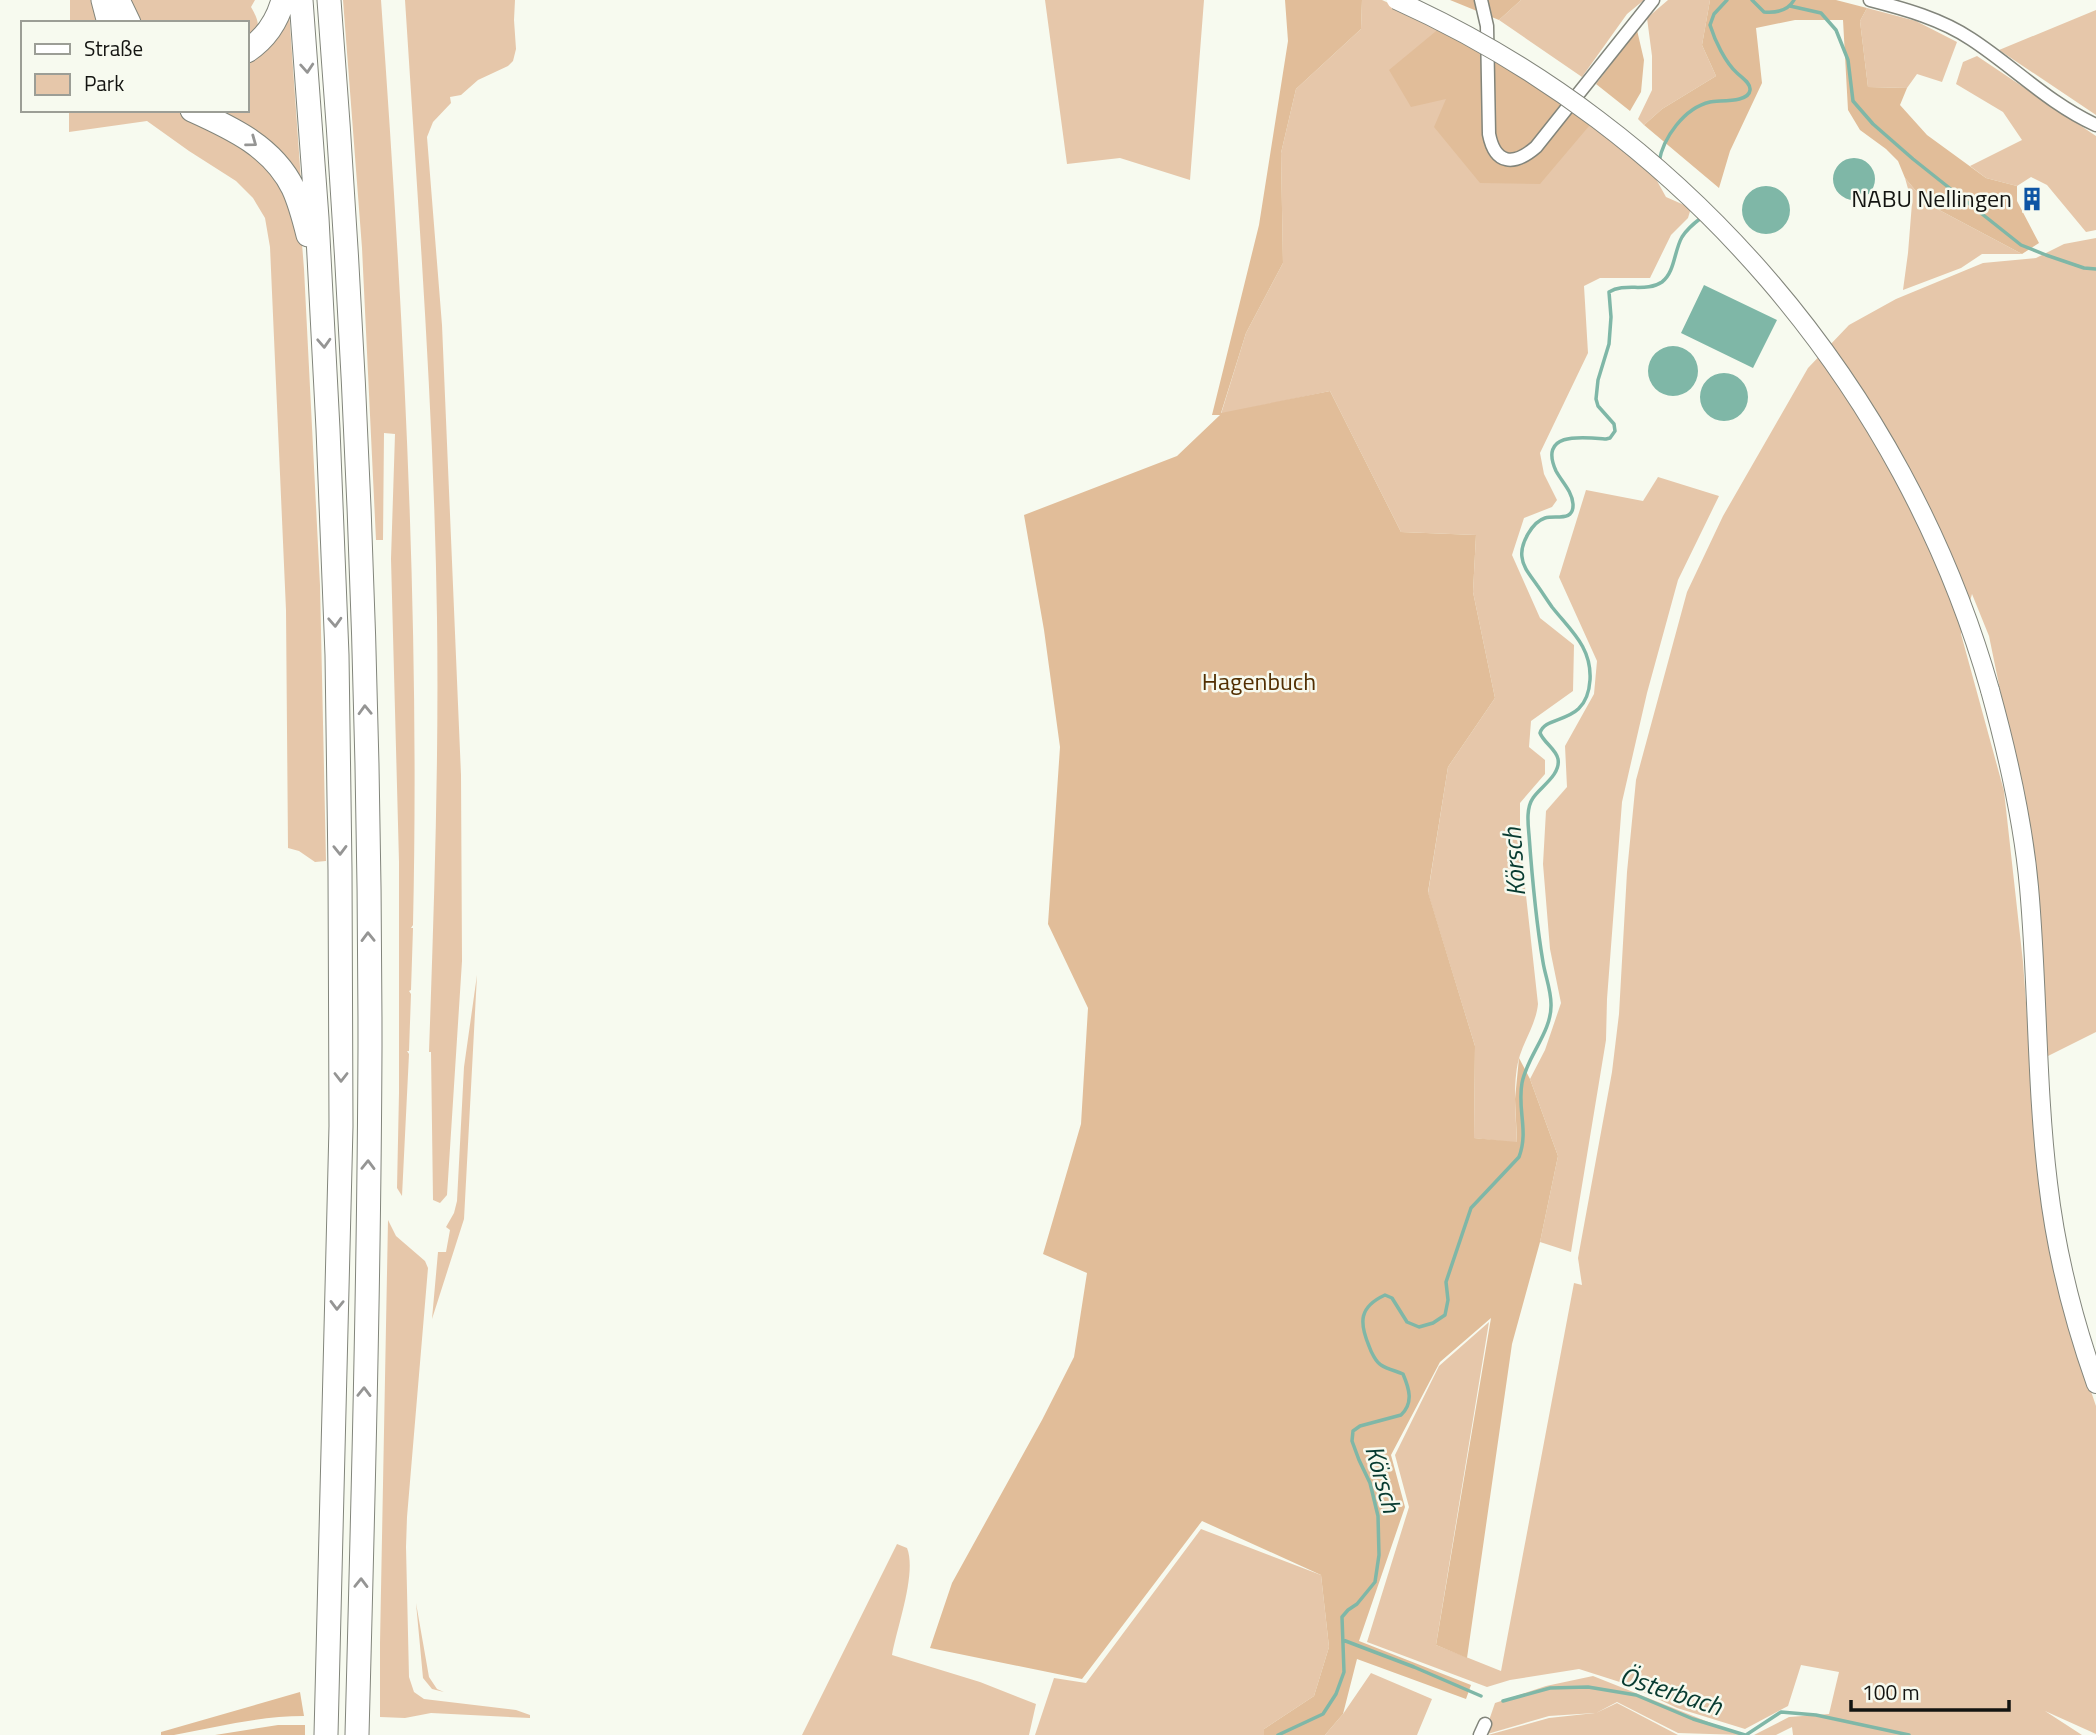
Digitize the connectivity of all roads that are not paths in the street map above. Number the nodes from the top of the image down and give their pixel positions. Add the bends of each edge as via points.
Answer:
1 (103, 0) edge
2 (118, 0) edge
3 (283, 0) edge
4 (301, 0) edge
5 (329, 0) edge
6 (1396, 0) edge
7 (1481, 0) edge
8 (1653, 0) edge
9 (1870, 0) edge
10 (108, 21) edge
11 (128, 21) edge
12 (248, 50) edge
13 (196, 112) edge
14 (2096, 125) edge
15 (320, 275) junction
16 (2096, 1384) edge
17 (359, 1651) junction
18 (326, 1735) edge
19 (357, 1735) edge
20 (367, 1735) edge

1 - 10 highway
2 - 11 highway
3 - 12 highway via 270,29
4 -> 15 highway
17 -> 5 highway via 370,1045 367,754 359,505
6 - 16 main road, bridge via 1476,40 1583,108 1679,187 1772,282 1810,329 1852,388 1907,481 1966,614 2006,747 2029,885 2041,1115 2053,1221
7 - 8 street via 1487,26 1489,134 1491,145 1506,160 1516,160 1536,147
9 - 14 street via 1956,30 2051,100
13 -> 15 highway via 250,139 281,170 297,199
15 -> 18 highway via 337,655 341,981
17 - 19 highway
17 - 20 highway

